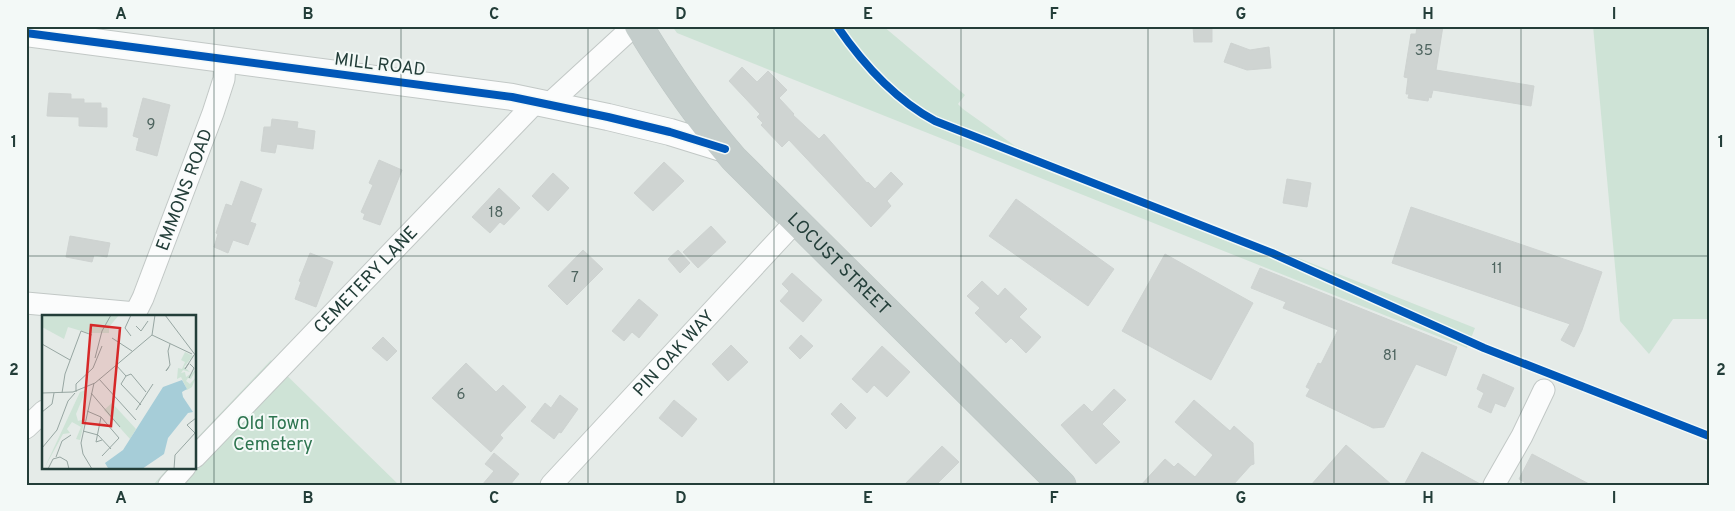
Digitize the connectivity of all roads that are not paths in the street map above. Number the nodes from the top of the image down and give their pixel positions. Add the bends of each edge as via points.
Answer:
1 (634, 26) edge
2 (639, 26) edge
3 (26, 33) edge
4 (225, 59) junction
5 (543, 103) junction
6 (725, 149) junction
7 (796, 222) junction
8 (26, 303) edge
9 (135, 314) edge
10 (1544, 390) dead end
11 (42, 413) edge
12 (26, 428) edge
13 (196, 456) edge
14 (184, 468) edge
15 (169, 485) edge
16 (551, 485) edge
17 (1062, 485) edge
18 (1494, 485) edge

1 - 5 street, CEMETERY LANE
2 - 6 highway, LOCUST STREET
3 - 4 street, MILL ROAD
4 - 5 street, MILL ROAD
4 - 9 street, EMMONS ROAD via 224,79 213,113
5 - 6 street, MILL ROAD via 670,132
5 - 13 street, CEMETERY LANE
6 - 7 highway, LOCUST STREET
7 - 16 street, PIN OAK WAY
7 - 17 highway, LOCUST STREET
8 - 9 street
10 - 18 street
11 - 12 street
14 - 15 street

